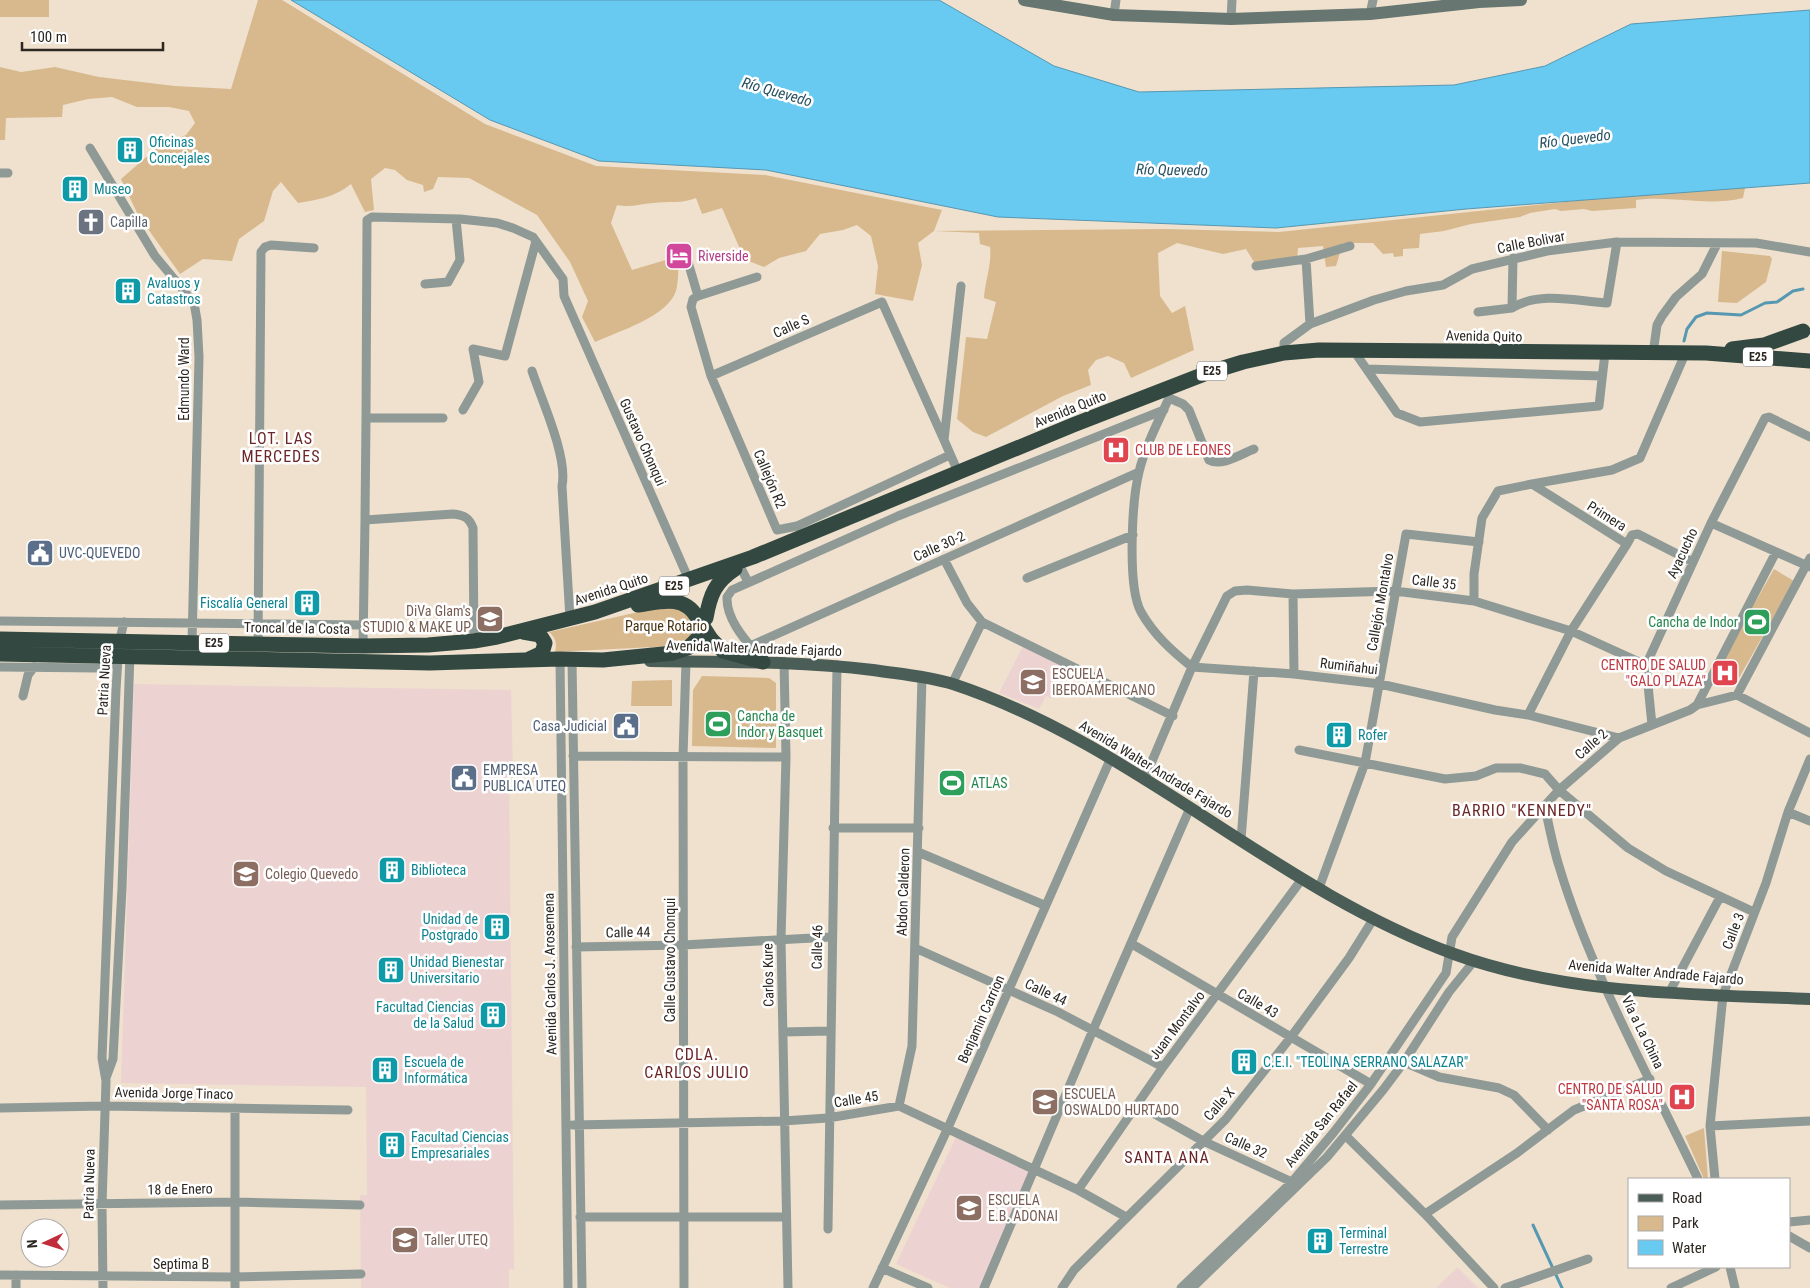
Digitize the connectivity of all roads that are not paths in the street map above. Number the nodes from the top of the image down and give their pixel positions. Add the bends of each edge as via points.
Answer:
1 (1024, 0) edge
2 (1116, 0) edge
3 (1232, 0) edge
4 (1373, 0) edge
5 (1521, 0) edge
6 (1479, 1) edge
7 (1370, 14) junction
8 (1114, 15) junction
9 (1231, 19) junction
10 (90, 148) dead end
11 (456, 219) junction
12 (536, 242) junction
13 (1617, 242) junction
14 (1717, 244) junction
15 (1350, 246) dead end
16 (314, 248) dead end
17 (1810, 252) edge
18 (1513, 258) junction
19 (1306, 259) junction
20 (688, 262) dead end
21 (1256, 266) dead end
22 (757, 277) dead end
23 (425, 284) dead end
24 (961, 286) dead end
25 (698, 296) junction
26 (1512, 308) junction
27 (1478, 312) dead end
28 (1310, 324) junction
29 (1807, 327) edge
30 (1354, 350) junction
31 (1284, 353) junction
32 (1605, 353) junction
33 (1706, 353) junction
34 (1653, 354) junction
35 (1685, 354) junction
36 (1810, 361) edge
37 (1366, 369) junction
38 (532, 371) dead end
39 (711, 376) junction
40 (1602, 376) junction
41 (1167, 393) junction
42 (463, 410) dead end
43 (1164, 410) junction
44 (366, 418) junction
45 (444, 418) dead end
46 (1810, 437) edge
47 (944, 440) junction
48 (1254, 449) dead end
49 (950, 455) junction
50 (958, 472) junction
51 (1139, 472) junction
52 (1532, 484) junction
53 (365, 520) junction
54 (1711, 523) junction
55 (1133, 535) junction
56 (1479, 542) junction
57 (1627, 544) junction
58 (1776, 552) junction
59 (753, 557) junction
60 (944, 559) junction
61 (1693, 562) junction
62 (1809, 564) edge
63 (740, 566) junction
64 (1027, 578) dead end
65 (689, 580) junction
66 (748, 582) junction
67 (1395, 591) junction
68 (1293, 594) junction
69 (1474, 601) junction
70 (595, 612) junction
71 (701, 617) junction
72 (570, 619) junction
73 (0, 622) edge
74 (124, 622) junction
75 (982, 622) junction
76 (192, 623) junction
77 (257, 624) junction
78 (363, 624) junction
79 (1571, 630) junction
80 (517, 631) junction
81 (0, 639) edge
82 (704, 639) junction
83 (192, 642) junction
84 (474, 642) junction
85 (258, 644) junction
86 (363, 646) junction
87 (750, 646) junction
88 (125, 649) junction
89 (0, 654) edge
90 (566, 659) junction
91 (520, 660) junction
92 (603, 660) junction
93 (686, 662) junction
94 (763, 662) junction
95 (784, 662) junction
96 (463, 663) joint
97 (836, 665) junction
98 (1646, 665) junction
99 (0, 667) edge
100 (14, 667) junction
101 (34, 667) junction
102 (1192, 667) junction
103 (1254, 671) junction
104 (1294, 674) junction
105 (922, 677) junction
106 (952, 684) junction
107 (1380, 684) junction
108 (1737, 695) junction
109 (1697, 705) junction
110 (1172, 716) junction
111 (1528, 716) junction
112 (1652, 725) junction
113 (1810, 733) edge
114 (1619, 738) junction
115 (1299, 750) dead end
116 (573, 756) junction
117 (683, 756) junction
118 (786, 757) junction
119 (1810, 759) edge
120 (1110, 760) junction
121 (1365, 763) junction
122 (1144, 780) junction
123 (1559, 790) junction
124 (1545, 806) junction
125 (1190, 808) junction
126 (1788, 812) junction
127 (1810, 821) edge
128 (833, 828) junction
129 (919, 828) junction
130 (1241, 840) junction
131 (918, 852) junction
132 (1302, 878) junction
133 (1319, 888) junction
134 (1720, 897) junction
135 (1044, 906) junction
136 (1754, 912) junction
137 (1374, 918) junction
138 (831, 937) junction
139 (782, 939) junction
140 (1132, 944) junction
141 (683, 945) junction
142 (576, 947) junction
143 (915, 948) junction
144 (1450, 952) junction
145 (1474, 961) junction
146 (1606, 987) junction
147 (1008, 990) junction
148 (1670, 991) junction
149 (1216, 995) junction
150 (1723, 995) junction
151 (1810, 999) edge
152 (1093, 1030) junction
153 (830, 1031) junction
154 (783, 1032) junction
155 (1291, 1037) junction
156 (1404, 1062) junction
157 (1163, 1067) junction
158 (1650, 1079) junction
159 (106, 1081) junction
160 (1371, 1084) junction
161 (1137, 1104) junction
162 (104, 1106) junction
163 (899, 1106) junction
164 (0, 1108) edge
165 (236, 1108) junction
166 (348, 1110) dead end
167 (828, 1118) junction
168 (783, 1121) junction
169 (1810, 1121) edge
170 (685, 1124) junction
171 (566, 1125) junction
172 (579, 1125) junction
173 (1710, 1126) junction
174 (947, 1130) junction
175 (1548, 1130) junction
176 (1346, 1136) junction
177 (1203, 1141) junction
178 (1034, 1170) junction
179 (1698, 1178) edge
180 (1715, 1178) edge
181 (1292, 1182) junction
182 (1078, 1190) junction
183 (234, 1202) junction
184 (0, 1205) edge
185 (102, 1205) junction
186 (360, 1205) dead end
187 (1425, 1214) junction
188 (580, 1217) junction
189 (684, 1217) junction
190 (786, 1217) junction
191 (1126, 1217) junction
192 (1810, 1220) edge
193 (1790, 1222) edge
194 (828, 1229) dead end
195 (1790, 1237) edge
196 (1810, 1248) edge
197 (1588, 1259) dead end
198 (882, 1268) junction
199 (1714, 1268) edge
200 (1730, 1268) edge
201 (361, 1274) dead end
202 (0, 1275) edge
203 (16, 1275) junction
204 (103, 1277) junction
205 (234, 1278) junction
206 (16, 1288) edge
207 (103, 1288) edge
208 (235, 1288) edge
209 (568, 1288) edge
210 (582, 1288) edge
211 (684, 1288) edge
212 (788, 1288) edge
213 (873, 1288) edge
214 (928, 1288) edge
215 (984, 1288) edge
216 (1062, 1288) edge
217 (1181, 1288) edge
218 (1192, 1288) edge
219 (1494, 1288) edge
220 (1505, 1288) edge
221 (1671, 1288) edge
222 (1734, 1288) edge

1 - 8 main road
2 - 8 street
3 - 9 street
4 - 7 street
5 - 6 main road
6 - 7 main road
7 - 9 main road
8 - 9 main road
10 - 76 street, Edmundo Ward via 154,256 194,303 199,357
11 - 12 street via 497,223 533,237
11 - 23 street via 460,260 448,282
11 - 44 street via 372,217 367,220
12 - 42 street via 505,356 474,349 479,382
12 - 65 street, Gustavo Chonqui via 563,279 564,296
13 - 14 street, Calle Bolivar
13 - 18 street, Calle Bolivar
13 - 26 street via 1607,304 1546,298 1524,300
14 - 17 street, Calle Bolivar via 1756,243
14 - 34 street via 1702,274 1676,297 1660,320
15 - 19 street
16 - 77 street via 271,245 261,252
18 - 26 street
18 - 28 street, Calle Bolivar via 1472,269 1443,285 1382,298
19 - 21 street
19 - 28 street
20 - 25 street, Callejón R2
22 - 25 street
24 - 47 street
25 - 39 street, Callejón R2 via 693,299 691,307
26 - 27 street
28 - 31 street, Calle Bolivar via 1284,343
29 - 33 highway, Avenida Quito / E25 via 1764,345
29 - 36 highway, E25 via 1798,342 1802,354
30 - 31 highway, Avenida Quito / E25
30 - 32 highway, Avenida Quito / E25
30 - 37 street
31 - 41 highway, Avenida Quito / E25 via 1243,362
32 - 34 highway, Avenida Quito / E25
32 - 40 street
33 - 35 highway, Avenida Quito / E25
33 - 36 highway, Avenida Quito / E25
34 - 35 highway, Avenida Quito / E25
35 - 52 street via 1640,458 1612,470
37 - 40 street
37 - 40 street via 1397,414 1420,422 1599,406
38 - 72 street via 564,475
39 - 47 street, Calle S via 882,302
39 - 49 street, Callejón R2 via 779,531 797,526
41 - 43 street
41 - 48 street via 1189,410 1209,460 1222,462
41 - 50 highway, Avenida Quito / E25
43 - 51 street
43 - 66 street via 898,516
44 - 45 street
44 - 53 street
46 - 54 street via 1765,418
47 - 49 street
49 - 50 street
50 - 59 highway, Avenida Quito / E25
51 - 55 street
51 - 60 street, Calle 30-2
52 - 56 street via 1498,490 1482,518
52 - 57 street, Primera
53 - 78 street
53 - 84 street via 453,514 463,515 470,521 473,528
54 - 58 street, Ayacucho
54 - 61 street, Ayacucho
55 - 64 street
55 - 102 street via 1136,601 1162,642
56 - 67 street, Callejón Montalvo via 1406,534
56 - 69 street
57 - 61 street via 1632,536 1638,534
57 - 79 street, Primera
58 - 62 street, Ayacucho
58 - 109 street
59 - 63 highway
59 - 65 highway, Avenida Quito / E25
60 - 75 street via 967,604
60 - 87 street, Calle 30-2
61 - 98 street, Ayacucho
62 - 108 street
63 - 66 street
63 - 71 highway via 717,583
65 - 70 highway, Avenida Quito / E25
66 - 87 street via 729,593 727,600 735,624
67 - 68 street, Calle 35
67 - 69 street, Calle 35
67 - 107 street, Callejón Montalvo
68 - 102 street, Calle 35 via 1247,590 1227,596
68 - 104 street
69 - 79 street, Calle 35
70 - 71 highway via 672,600 690,607
70 - 72 highway, Avenida Quito / E25
71 - 82 highway, bridge
72 - 80 highway, Avenida Quito / E25
73 - 74 street
74 - 76 street
74 - 88 street, Patria Nueva
75 - 106 street
75 - 110 street
76 - 77 street
76 - 83 street, Edmundo Ward
77 - 78 street
77 - 85 street
78 - 86 street
79 - 98 street, Calle 35
79 - 111 street, Primera
80 - 84 highway, Avenida Quito / E25
80 - 91 highway via 537,633 545,643 542,653
81 - 88 highway, Troncal de la Costa / E25
82 - 92 highway via 673,653
82 - 94 highway via 723,651
83 - 85 highway, Troncal de la Costa / E25
83 - 88 highway, Troncal de la Costa / E25
84 - 86 highway, Troncal de la Costa / E25
85 - 86 highway, Troncal de la Costa / E25
87 - 94 street
88 - 89 highway, Troncal de la Costa / E25
88 - 96 highway, Troncal de la Costa / E25
88 - 101 street via 110,665 98,668
88 - 159 street, Patria Nueva via 102,1058
88 - 159 street, Patria Nueva via 122,888 113,1049
90 - 91 highway, Avenida Walter Andrade Fajardo / E25
90 - 92 highway, Avenida Walter Andrade Fajardo / E25
90 - 116 street, Avenida Carlos J. Arosemena
90 - 171 street, Avenida Carlos J. Arosemena
91 - 96 highway, Avenida Walter Andrade Fajardo / E25
92 - 93 main road, Avenida Walter Andrade Fajardo
93 - 94 main road, Avenida Walter Andrade Fajardo
93 - 117 street, Calle Gustavo Chonqui
94 - 95 main road, Avenida Walter Andrade Fajardo
95 - 97 main road, Avenida Walter Andrade Fajardo
95 - 118 street, Carlos Kure
97 - 105 main road, Avenida Walter Andrade Fajardo
97 - 128 street, Calle 46
98 - 112 street
99 - 100 street
100 - 101 street
100 - 101 street via 21,676 23,696 27,677
102 - 103 street, Rumiñahui
102 - 110 street
103 - 104 street, Rumiñahui
103 - 130 street
104 - 107 street, Rumiñahui
105 - 106 main road, Avenida Walter Andrade Fajardo
105 - 129 street, Abdon Calderon
106 - 120 main road, Avenida Walter Andrade Fajardo via 1021,712 1075,738
107 - 111 street, Rumiñahui
107 - 121 street, Callejón Montalvo
108 - 109 street, Calle 2
108 - 113 street
109 - 112 street, Calle 2
110 - 122 street
111 - 114 street, Rumiñahui
112 - 114 street, Calle 2
114 - 123 street, Calle 2
115 - 121 street
116 - 117 street
116 - 142 street, Avenida Carlos J. Arosemena
117 - 118 street
117 - 141 street, Calle Gustavo Chonqui
118 - 139 street, Carlos Kure
119 - 126 street, Calle 3
120 - 122 main road, Avenida Walter Andrade Fajardo
120 - 135 street, Benjamin Carrion
121 - 123 street via 1445,779 1476,776 1496,768 1520,768 1545,774
121 - 133 street, Callejón Montalvo
122 - 125 main road, Avenida Walter Andrade Fajardo
123 - 124 street, Calle 2
123 - 134 street via 1628,848
124 - 144 street, Calle 2 via 1512,842 1452,937
124 - 146 street, Vía a La China via 1558,865
125 - 130 main road, Avenida Walter Andrade Fajardo
125 - 140 street
126 - 127 street
126 - 136 street, Calle 3
128 - 129 street
128 - 138 street, Calle 46
129 - 131 street, Abdon Calderon
130 - 132 main road, Avenida Walter Andrade Fajardo
131 - 135 street
131 - 143 street, Abdon Calderon
132 - 133 main road, Avenida Walter Andrade Fajardo
132 - 149 street, Juan Montalvo
133 - 137 main road, Avenida Walter Andrade Fajardo
134 - 136 street
134 - 148 street
135 - 147 street, Benjamin Carrion
136 - 150 street, Calle 3
137 - 144 main road, Avenida Walter Andrade Fajardo
137 - 155 street, Calle X
138 - 139 street, Calle 44
138 - 153 street, Calle 46
139 - 141 street, Calle 44
139 - 154 street, Carlos Kure
140 - 149 street, Calle 43
140 - 152 street
141 - 142 street, Calle 44
141 - 170 street, Calle Gustavo Chonqui
142 - 172 street, Avenida Carlos J. Arosemena
143 - 147 street, Calle 44
143 - 163 street, Abdon Calderon via 912,1046
144 - 145 main road, Avenida Walter Andrade Fajardo
144 - 160 street, Avenida San Rafael via 1446,974
145 - 146 main road, Avenida Walter Andrade Fajardo via 1549,979
145 - 156 street, Avenida San Rafael via 1448,992
146 - 148 main road, Avenida Walter Andrade Fajardo
146 - 158 street, Vía a La China
147 - 152 street, Calle 44
147 - 174 street, Benjamin Carrion
148 - 150 main road, Avenida Walter Andrade Fajardo
149 - 155 street, Calle 43
149 - 157 street, Juan Montalvo
150 - 151 main road, Avenida Walter Andrade Fajardo
150 - 173 street, Calle 3
152 - 157 street, Calle 44
152 - 178 street
153 - 154 street
153 - 167 street, Calle 46
154 - 168 street, Carlos Kure
155 - 160 street, Calle 43
155 - 177 street, Calle X via 1226,1119
156 - 175 street via 1440,1077 1500,1088 1514,1095
156 - 176 street, Avenida San Rafael
157 - 161 street, Juan Montalvo
158 - 175 street via 1574,1110
158 - 179 street, Vía a La China
159 - 162 street, Patria Nueva
160 - 181 street, Avenida San Rafael
161 - 177 street, Calle 32
161 - 182 street, Juan Montalvo
162 - 164 street, Avenida Jorge Tinaco
162 - 165 street, Avenida Jorge Tinaco
162 - 185 street, Patria Nueva
163 - 167 street, Calle 45
163 - 174 street, Calle 45
165 - 166 street, Avenida Jorge Tinaco
165 - 183 street
167 - 168 street, Calle 45
167 - 194 street, Calle 46
168 - 170 street, Calle 45
168 - 190 street, Carlos Kure
169 - 173 street
170 - 172 street, Calle 45
170 - 189 street, Calle Gustavo Chonqui
171 - 172 street, Calle 45
171 - 209 street, Avenida Carlos J. Arosemena
172 - 188 street, Avenida Carlos J. Arosemena
173 - 180 street, Calle 3
174 - 178 street, Calle 45
174 - 198 street, Benjamin Carrion
175 - 187 street
176 - 187 street
176 - 218 street, Avenida San Rafael via 1300,1186
177 - 181 street, Calle 32
177 - 191 street, Calle X
178 - 182 street, Calle 45
178 - 215 street
181 - 217 street, Avenida San Rafael
182 - 191 street, Calle 45
183 - 185 street, 18 de Enero
183 - 186 street, 18 de Enero
183 - 205 street
184 - 185 street, 18 de Enero
185 - 204 street, Patria Nueva
187 - 219 street
188 - 189 street
188 - 210 street, Avenida Carlos J. Arosemena
189 - 190 street
189 - 211 street, Calle Gustavo Chonqui
190 - 212 street, Carlos Kure
191 - 216 street, Calle X via 1074,1270
192 - 193 street
195 - 196 street
197 - 220 street
198 - 213 street, Benjamin Carrion
198 - 214 street
199 - 221 street
200 - 222 street
201 - 205 street, Septima B
202 - 203 street, Septima B
203 - 204 street, Septima B
203 - 206 street
204 - 205 street, Septima B
204 - 207 street, Patria Nueva
205 - 208 street

